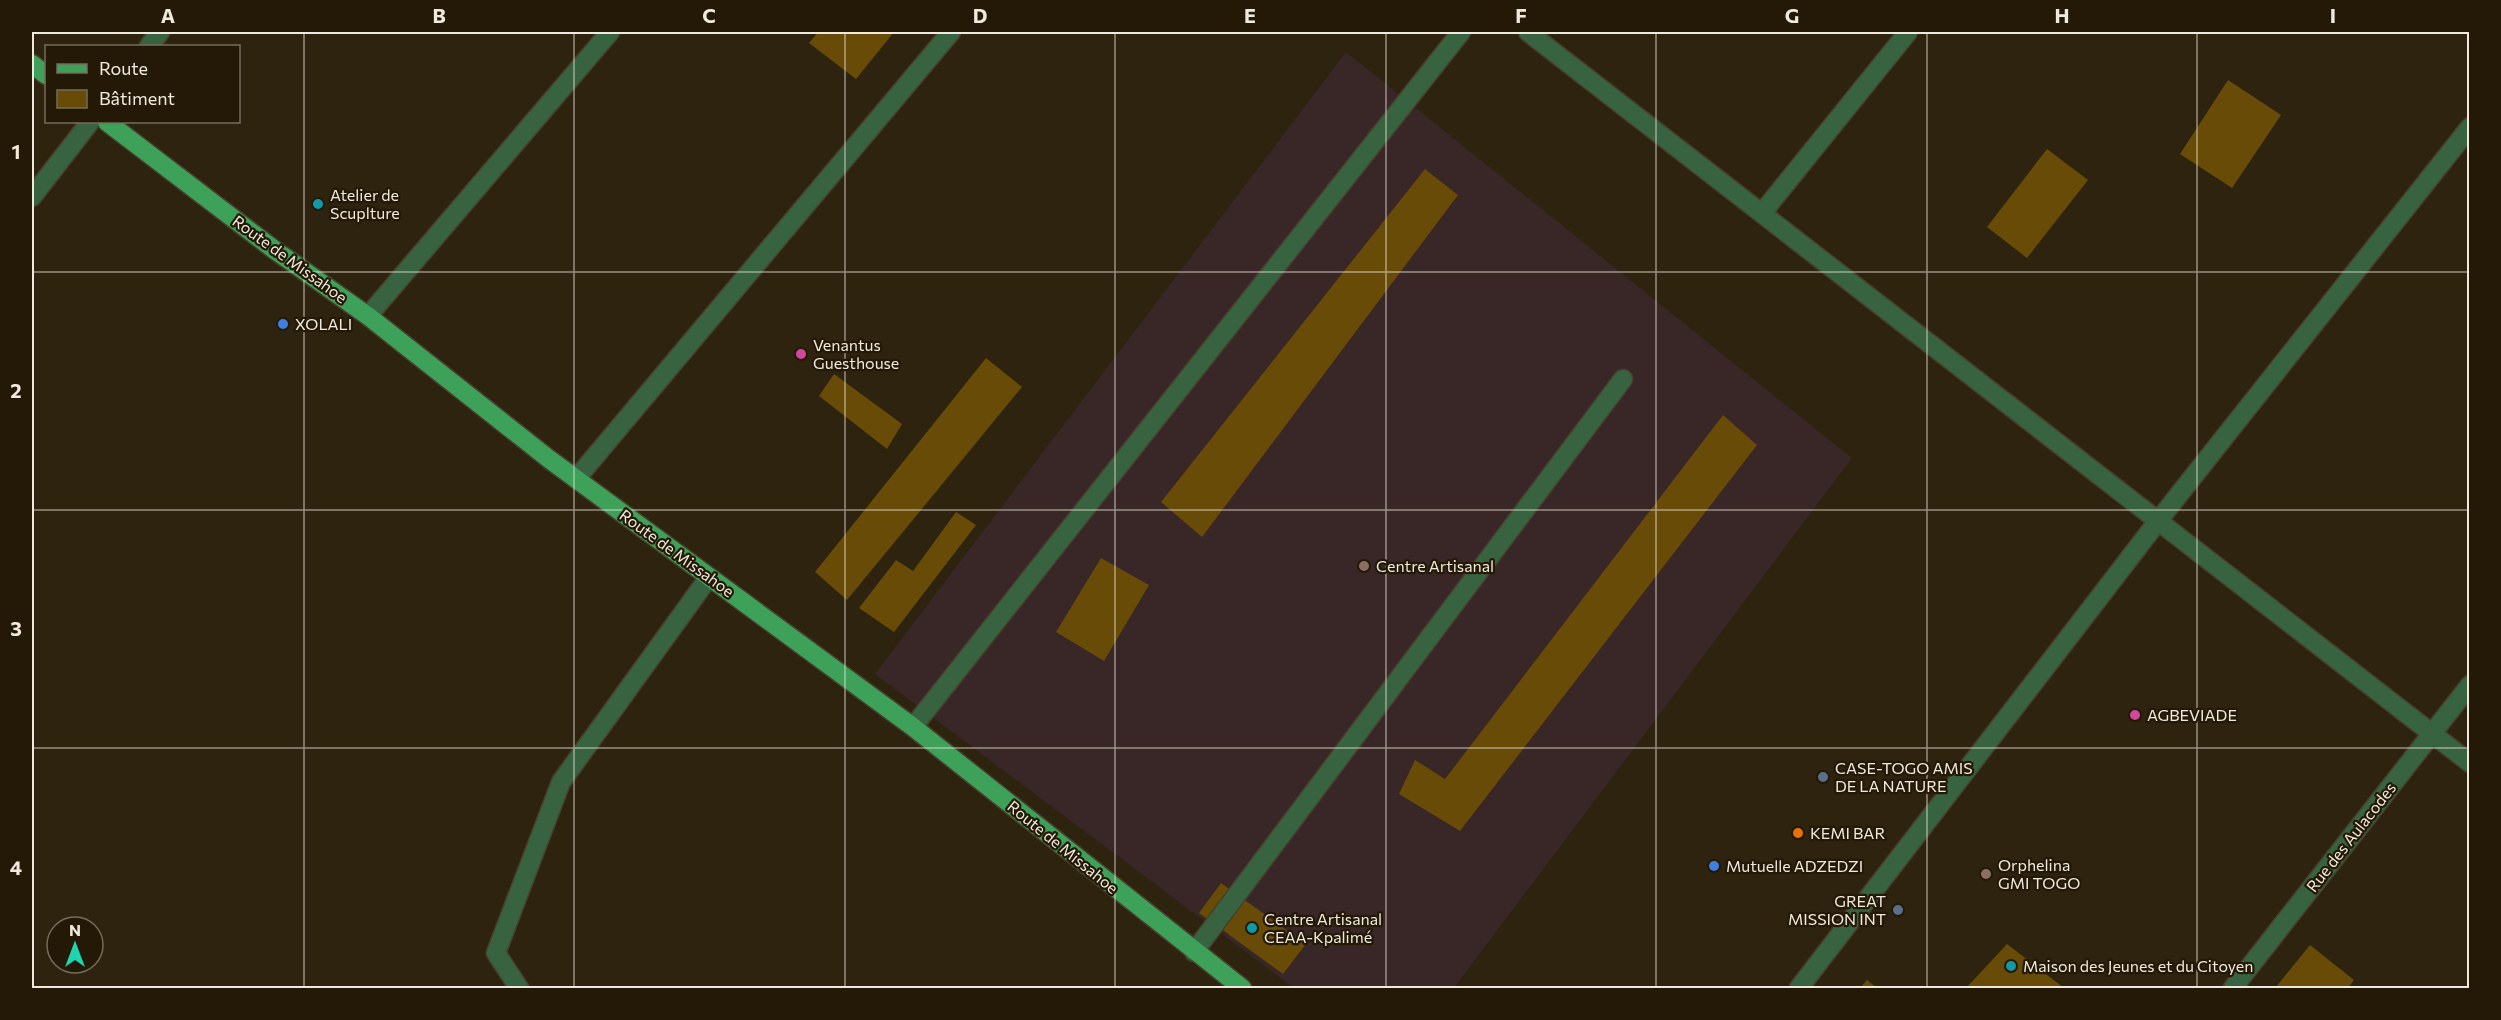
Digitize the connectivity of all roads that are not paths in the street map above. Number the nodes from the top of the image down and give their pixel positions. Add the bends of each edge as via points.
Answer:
1 (160, 32) edge
2 (610, 32) edge
3 (951, 32) edge
4 (1461, 32) edge
5 (1528, 32) edge
6 (1908, 32) edge
7 (150, 45) edge
8 (32, 64) edge
9 (45, 74) edge
10 (89, 123) edge
11 (108, 123) edge
12 (2469, 127) edge
13 (32, 197) edge
14 (1762, 213) junction
15 (368, 316) junction
16 (1623, 379) dead end
17 (576, 478) junction
18 (2158, 521) junction
19 (709, 577) junction
20 (2469, 685) edge
21 (913, 727) junction
22 (2432, 733) junction
23 (2469, 763) edge
24 (1194, 952) junction
25 (519, 988) edge
26 (1242, 988) edge
27 (1799, 988) edge
28 (2233, 988) edge

1 - 7 street
2 - 15 street
3 - 17 street
4 - 21 street
5 - 14 street
6 - 14 street
8 - 9 main road
10 - 13 street
11 - 15 main road, Route de Missahoe
12 - 18 street
14 - 18 street
15 - 17 main road, Route de Missahoe
16 - 24 street
17 - 19 main road, Route de Missahoe
18 - 22 street
18 - 27 street
19 - 21 main road, Route de Missahoe
19 - 25 street via 561,782 496,953
20 - 22 street, Rue des Aulacodes
21 - 24 main road, Route de Missahoe
22 - 23 street
22 - 28 street, Rue des Aulacodes
24 - 26 main road, Route de Missahoe

